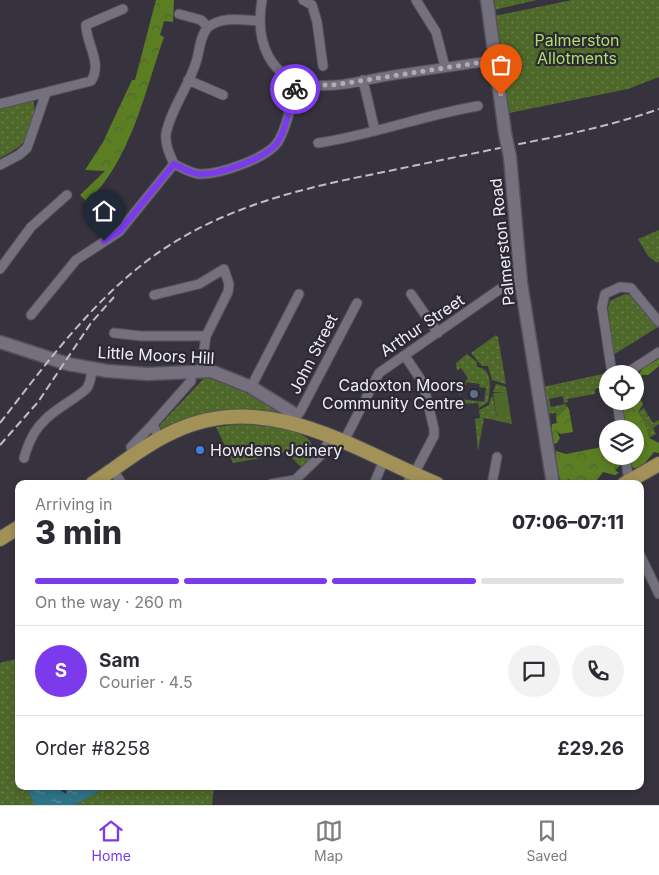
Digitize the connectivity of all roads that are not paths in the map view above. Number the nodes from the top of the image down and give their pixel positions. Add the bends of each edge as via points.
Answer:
1 (262, 0) edge
2 (303, 0) edge
3 (416, 0) edge
4 (487, 0) edge
5 (122, 9) dead end
6 (179, 14) dead end
7 (259, 21) junction
8 (208, 27) junction
9 (496, 60) junction
10 (323, 66) dead end
11 (445, 68) junction
12 (188, 80) junction
13 (363, 80) junction
14 (298, 81) junction
15 (46, 93) junction
16 (223, 96) dead end
17 (0, 104) edge
18 (478, 106) dead end
19 (374, 131) junction
20 (318, 143) dead end
21 (174, 164) junction
22 (0, 166) edge
23 (67, 196) dead end
24 (0, 269) edge
25 (520, 275) junction
26 (299, 294) dead end
27 (411, 294) dead end
28 (154, 295) dead end
29 (357, 303) dead end
30 (31, 315) dead end
31 (659, 322) edge
32 (114, 333) dead end
33 (438, 333) junction
34 (206, 336) junction
35 (0, 342) edge
36 (659, 352) edge
37 (406, 356) junction
38 (611, 365) edge
39 (638, 365) edge
40 (92, 369) junction
41 (196, 371) junction
42 (252, 387) junction
43 (295, 420) junction
44 (153, 424) junction
45 (159, 439) junction
46 (338, 439) junction
47 (134, 455) junction
48 (497, 457) dead end
49 (24, 458) dead end
50 (384, 460) junction
51 (659, 464) edge
52 (626, 465) edge
53 (113, 470) junction
54 (412, 477) edge
55 (98, 480) edge
56 (119, 480) edge
57 (295, 480) edge
58 (376, 480) edge
59 (493, 480) edge
60 (554, 480) edge
61 (627, 480) edge
62 (631, 480) edge
63 (15, 530) edge
64 (0, 539) edge
65 (644, 563) edge
66 (659, 594) edge

1 - 7 street
2 - 10 street via 312,5
3 - 11 street via 436,32
4 - 9 street, Palmerston Road
5 - 15 street via 86,25 96,64 96,74 91,81
6 - 8 street via 201,20
7 - 8 street via 229,19
7 - 14 street via 263,46 269,58 280,70
8 - 12 street via 202,34
9 - 11 street
9 - 25 street, Palmerston Road, bridge via 510,157
11 - 13 street
12 - 16 street
12 - 21 street via 166,136
13 - 14 street via 325,85
13 - 19 street
14 - 21 street via 279,142 270,150 256,159 215,172 199,174
15 - 17 street
15 - 22 street via 26,148
18 - 19 street via 437,113
19 - 20 street
21 - 30 street via 119,232 76,260
23 - 24 street via 30,227
25 - 33 street, Arthur Street
25 - 60 street, Palmerston Road
26 - 42 street
27 - 33 street
28 - 34 street via 199,284 224,269 228,292
29 - 43 street, John Street
31 - 38 street via 631,288 620,287 605,294 602,307
32 - 34 street
33 - 37 street, Arthur Street
34 - 41 street
35 - 40 street, Little Moors Hill
36 - 39 street
37 - 46 street, Arthur Street via 379,373
37 - 54 street via 423,383 434,430 434,436
40 - 41 street, Little Moors Hill via 130,373
40 - 49 street via 85,390 43,421 30,440
41 - 42 street, Little Moors Hill via 225,376
41 - 44 street
42 - 43 street, Little Moors Hill via 290,409
43 - 45 main road via 229,417 189,425
43 - 46 main road
44 - 45 street
44 - 47 street via 131,447
45 - 47 main road
46 - 50 main road
46 - 57 street, Arthur Street
47 - 53 main road
48 - 59 street
50 - 54 main road
50 - 58 street
51 - 62 main road
52 - 61 street
53 - 55 main road
53 - 56 street
63 - 64 main road
65 - 66 street

